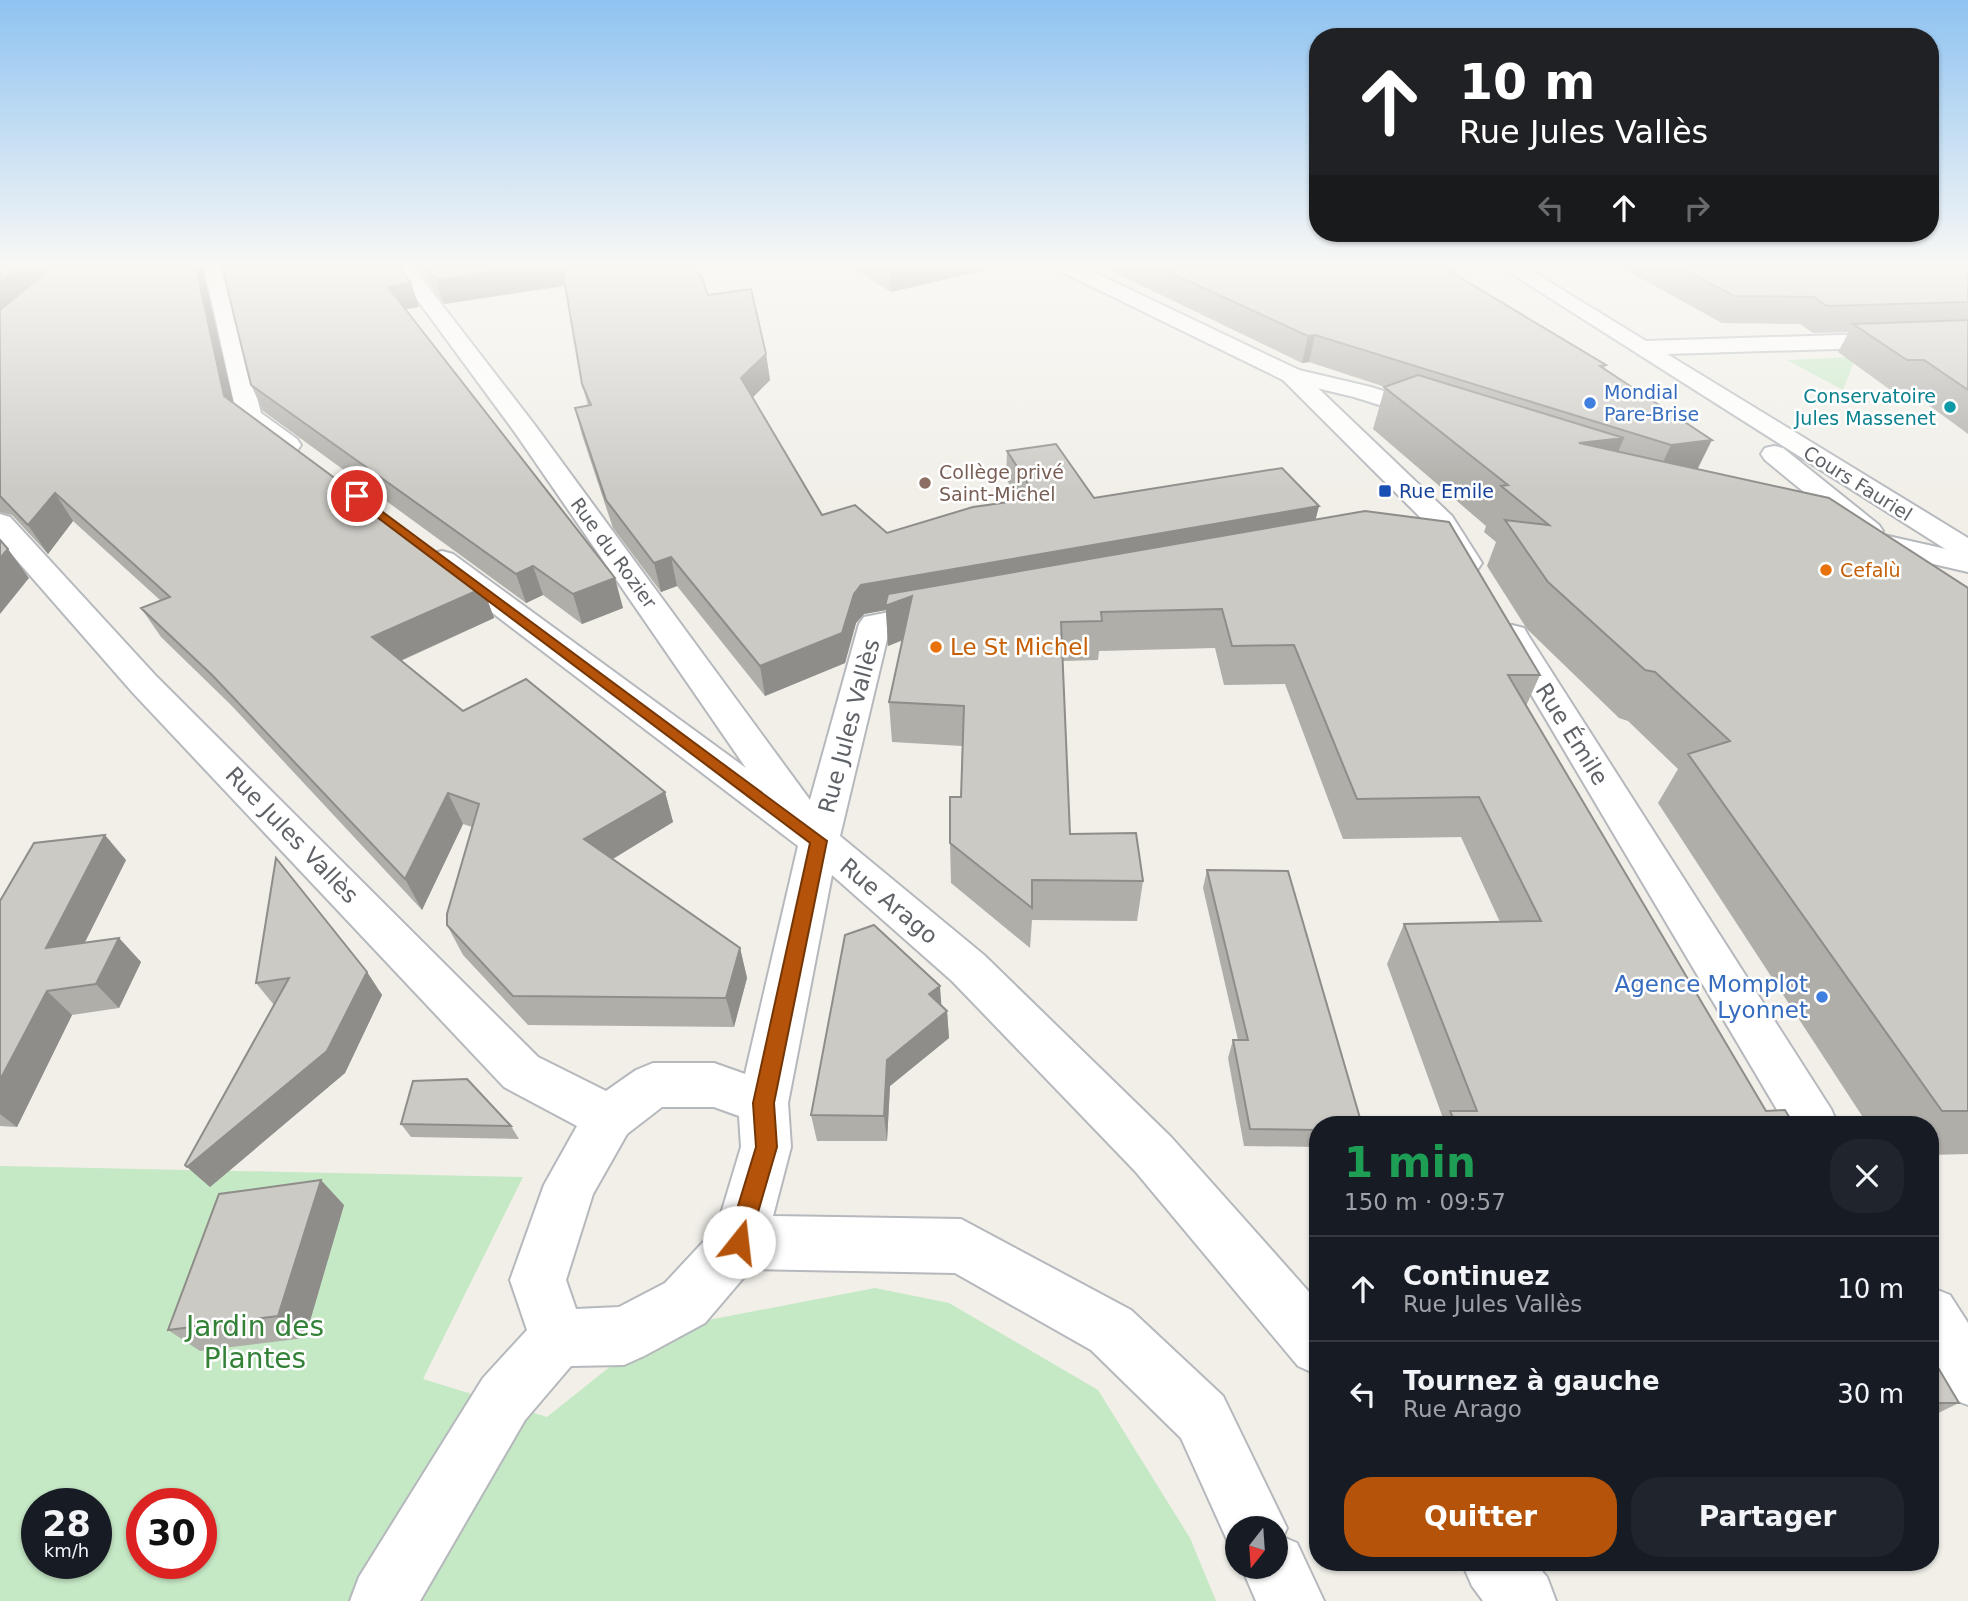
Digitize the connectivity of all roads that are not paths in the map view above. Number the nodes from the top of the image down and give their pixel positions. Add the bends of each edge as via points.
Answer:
1 (231, 342) edge
2 (459, 342) edge
3 (1222, 342) edge
4 (1632, 342) edge
5 (1847, 342) edge
6 (1642, 348) junction
7 (1291, 375) junction
8 (1448, 420) edge
9 (315, 465) edge
10 (1442, 522) junction
11 (1401, 530) edge
12 (1826, 531) edge
13 (3, 533) edge
14 (416, 540) edge
15 (1887, 545) junction
16 (1968, 551) edge
17 (1968, 563) edge
18 (1956, 591) edge
19 (963, 608) edge
20 (819, 841) junction
21 (764, 1103) junction
22 (1807, 1116) edge
23 (609, 1118) junction
24 (739, 1242) junction
25 (1939, 1329) edge
26 (1309, 1336) edge
27 (558, 1338) junction
28 (1968, 1376) edge
29 (1249, 1516) edge
30 (1501, 1571) edge
31 (1280, 1579) edge
32 (383, 1601) edge
33 (1291, 1601) edge
34 (1523, 1601) edge

1 - 9 street via 248,416
2 - 20 street, Rue du Rozier
3 - 7 street
4 - 6 street, Cours Fauriel
5 - 6 street
6 - 15 street, Cours Fauriel
6 - 16 street, Cours Fauriel
7 - 8 street
7 - 10 street, Rue Émile
10 - 11 street
10 - 22 street, Rue Émile
12 - 15 street
13 - 23 street, Rue Jules Vallès via 522,1072
14 - 20 street, Rue Arago
15 - 17 street, Cours Fauriel
15 - 18 street, Cours Fauriel
19 - 20 street, Rue Jules Vallès via 875,624
20 - 21 street, Rue Jules Vallès
20 - 26 street, Rue Arago via 968,968 1153,1154
21 - 23 street via 713,1085 653,1085
21 - 24 street, Rue Jules Vallès via 766,1147
23 - 27 street via 570,1185 538,1280
24 - 27 street via 685,1303 624,1336
24 - 29 street via 961,1246 1111,1330 1202,1417
25 - 28 street
27 - 32 street via 504,1399
30 - 34 street
31 - 33 street

